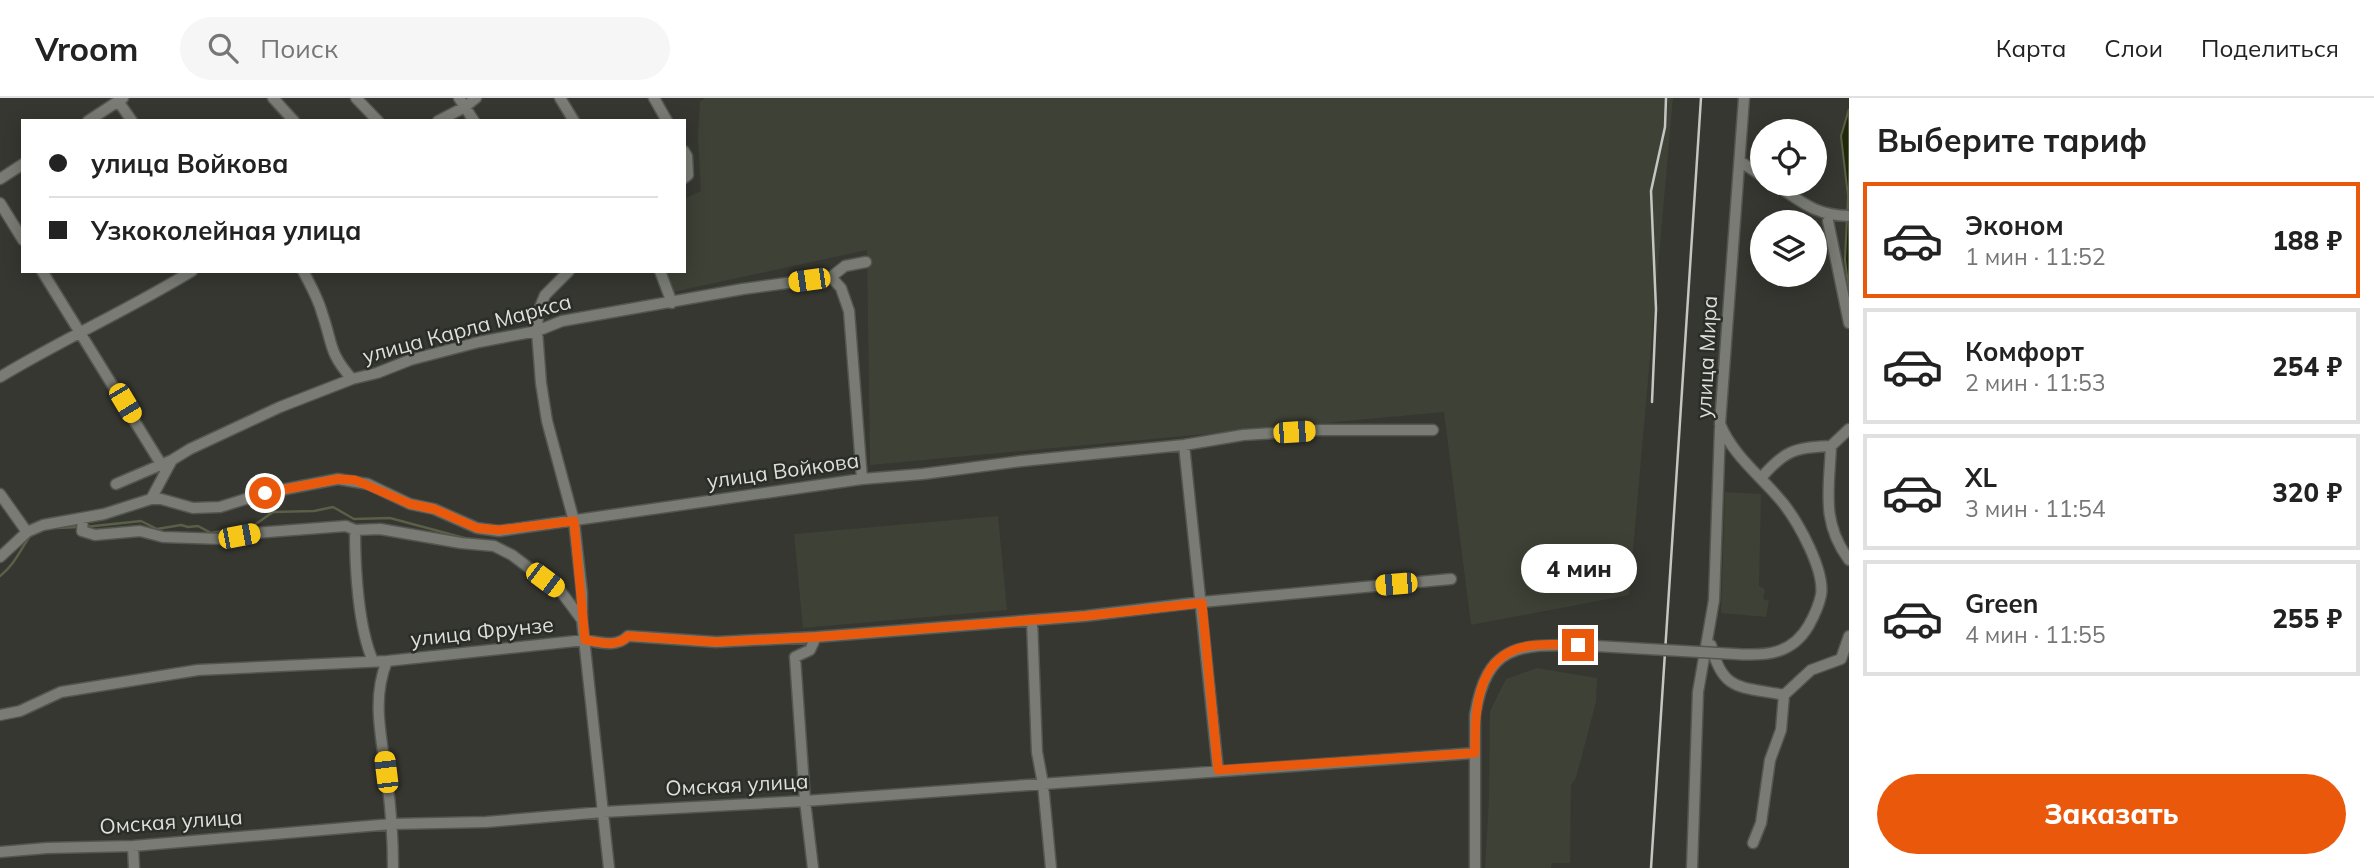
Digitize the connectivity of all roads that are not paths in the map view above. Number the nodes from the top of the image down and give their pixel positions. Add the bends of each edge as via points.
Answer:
1 (273, 98) edge
2 (356, 98) edge
3 (476, 98) edge
4 (560, 98) edge
5 (654, 98) edge
6 (1744, 98) edge
7 (120, 99) edge
8 (462, 102) edge
9 (91, 119) edge
10 (131, 119) edge
11 (292, 119) edge
12 (375, 119) edge
13 (441, 119) edge
14 (473, 119) edge
15 (573, 119) edge
16 (666, 119) edge
17 (686, 154) edge
18 (1741, 162) junction
19 (21, 165) edge
20 (1750, 168) edge
21 (686, 176) edge
22 (0, 179) edge
23 (1793, 196) edge
24 (0, 203) edge
25 (1838, 218) edge
26 (21, 237) edge
27 (866, 262) dead end
28 (43, 273) edge
29 (189, 273) edge
30 (304, 273) edge
31 (565, 273) edge
32 (661, 273) edge
33 (831, 277) junction
34 (672, 303) junction
35 (1849, 323) edge
36 (80, 331) junction
37 (537, 331) junction
38 (0, 377) edge
39 (352, 379) junction
40 (1720, 424) junction
41 (1849, 429) edge
42 (1433, 430) dead end
43 (1184, 445) junction
44 (1831, 446) junction
45 (167, 462) junction
46 (1760, 478) junction
47 (862, 479) junction
48 (116, 484) dead end
49 (0, 494) edge
50 (151, 499) junction
51 (574, 521) junction
52 (83, 524) junction
53 (355, 530) junction
54 (27, 533) junction
55 (0, 557) edge
56 (1849, 560) edge
57 (1451, 579) dead end
58 (1202, 603) junction
59 (582, 620) junction
60 (1032, 620) junction
61 (1708, 632) junction
62 (1849, 636) edge
63 (816, 637) junction
64 (585, 640) junction
65 (1845, 660) edge
66 (373, 661) junction
67 (387, 661) junction
68 (1784, 695) junction
69 (0, 715) edge
70 (1475, 753) junction
71 (1218, 770) junction
72 (1043, 784) junction
73 (805, 801) junction
74 (603, 812) junction
75 (392, 824) junction
76 (1753, 843) dead end
77 (133, 846) junction
78 (0, 852) edge
79 (134, 868) edge
80 (393, 868) edge
81 (609, 868) edge
82 (813, 868) edge
83 (1051, 868) edge
84 (1475, 868) edge
85 (1692, 868) edge

1 - 11 street
2 - 12 street
3 - 8 street
4 - 15 street
5 - 16 street
6 - 18 street, улица Мира
7 - 9 street
7 - 10 street
8 - 13 street
8 - 14 street
17 - 21 street
18 - 20 street
18 - 40 street, улица Мира
19 - 22 street
23 - 25 street
24 - 26 street
25 - 35 street
27 - 33 street, улица Карла Маркса via 845,266
28 - 36 street
29 - 36 street
30 - 39 street via 322,312 332,351
31 - 37 street via 544,295
32 - 34 street
33 - 34 street, улица Карла Маркса
33 - 47 street via 841,288 849,311
34 - 37 street, улица Карла Маркса via 562,321
36 - 38 street
36 - 45 street
37 - 39 street, улица Карла Маркса via 453,348
37 - 51 street via 547,421
39 - 45 street, улица Карла Маркса via 280,407
40 - 46 street, улица Мира via 1727,442
40 - 61 street via 1714,600
41 - 44 street
42 - 43 street, улица Войкова via 1320,430 1242,435
43 - 47 street, улица Войкова
43 - 58 street
44 - 46 street via 1805,447 1777,458
44 - 56 street via 1828,516
45 - 48 street, улица Карла Маркса
45 - 50 street
46 - 70 street, улица Мира, bridge via 1785,505 1817,567 1821,593 1808,628 1788,647 1762,656 1526,646 1506,654 1491,668 1479,690
47 - 51 street, улица Войкова
49 - 54 street
50 - 51 street, улица Войкова via 193,508 220,507 338,479 368,484 477,528 499,530
50 - 52 street
51 - 59 street
52 - 53 street via 94,535 140,531 163,537 223,539 298,529 346,526
52 - 54 street via 43,525
53 - 59 street via 380,529 494,546 562,593
53 - 66 street via 366,645
54 - 55 street
57 - 58 street, улица Фрунзе
58 - 60 street, улица Фрунзе
58 - 71 street
59 - 64 street
60 - 63 street, улица Фрунзе
60 - 72 street via 1037,752
61 - 68 street via 1724,678 1734,685
61 - 85 street via 1698,692
62 - 65 street
63 - 64 street, улица Фрунзе via 716,642 628,636 615,644
63 - 73 street via 810,650 795,657
64 - 67 street, улица Фрунзе
64 - 74 street
65 - 68 street via 1811,670
66 - 67 street, улица Фрунзе
66 - 69 street, улица Фрунзе via 198,670 61,692
67 - 75 street via 379,679 378,700
68 - 76 street via 1781,730
70 - 71 street, Омская улица
70 - 84 street, улица Мира
71 - 72 street, Омская улица
72 - 73 street, Омская улица
72 - 83 street
73 - 74 street, Омская улица
73 - 82 street
74 - 75 street, Омская улица
74 - 81 street
75 - 77 street, Омская улица
75 - 80 street
77 - 78 street, Омская улица
77 - 79 street

